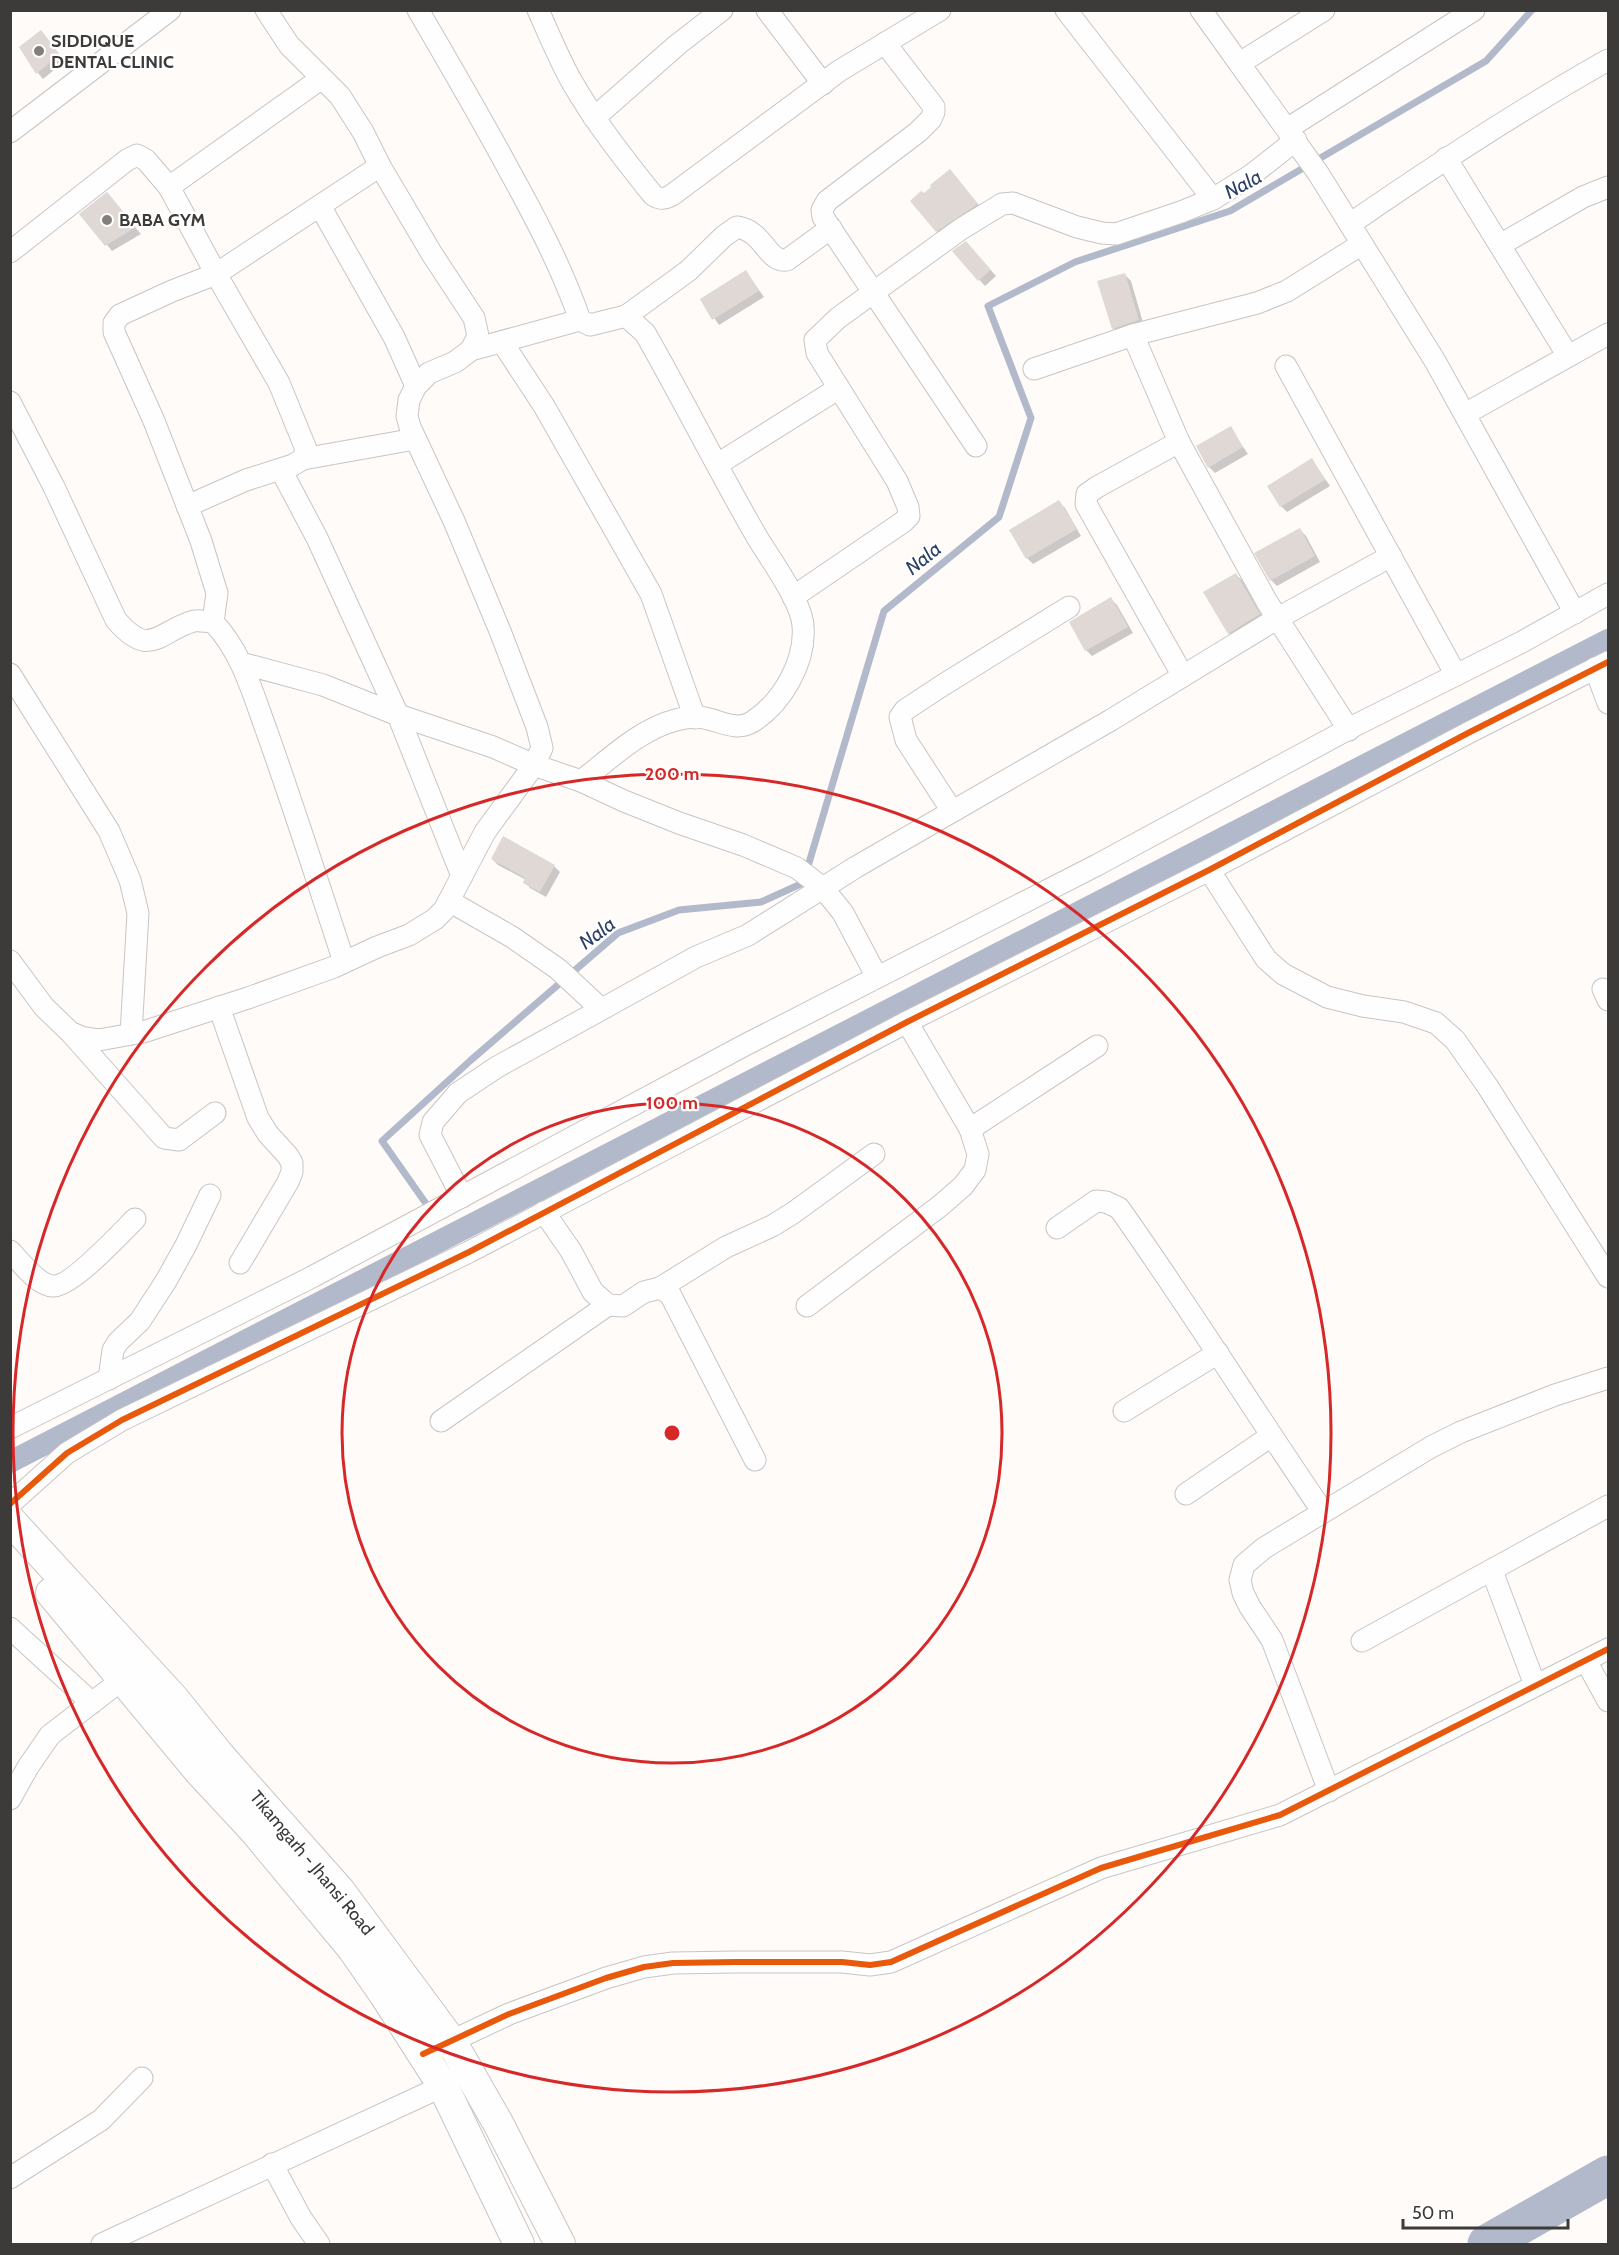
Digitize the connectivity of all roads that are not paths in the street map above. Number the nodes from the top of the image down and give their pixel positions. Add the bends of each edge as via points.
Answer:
1 (170, 10) edge
2 (266, 10) edge
3 (418, 10) edge
4 (538, 10) edge
5 (722, 10) edge
6 (767, 10) edge
7 (939, 10) edge
8 (1066, 10) edge
9 (1201, 10) edge
10 (1324, 10) edge
11 (1474, 10) edge
12 (885, 43) junction
13 (1608, 60) edge
14 (1240, 63) junction
15 (322, 78) junction
16 (823, 84) junction
17 (594, 118) junction
18 (10, 132) edge
19 (1295, 139) junction
20 (1446, 158) junction
21 (380, 166) junction
22 (169, 187) junction
23 (1608, 187) edge
24 (1213, 199) junction
25 (320, 206) junction
26 (1350, 224) junction
27 (831, 228) junction
28 (1362, 244) junction
29 (1500, 245) junction
30 (10, 252) edge
31 (216, 274) junction
32 (873, 292) junction
33 (626, 316) junction
34 (580, 320) junction
35 (1608, 334) edge
36 (1133, 335) junction
37 (502, 342) junction
38 (471, 351) junction
39 (1568, 356) junction
40 (1286, 366) dead end
41 (1034, 369) dead end
42 (416, 386) junction
43 (839, 388) junction
44 (10, 402) edge
45 (1465, 414) junction
46 (415, 439) junction
47 (1179, 442) junction
48 (976, 446) dead end
49 (303, 459) junction
50 (718, 464) junction
51 (281, 470) junction
52 (187, 506) junction
53 (1391, 556) junction
54 (1608, 594) edge
55 (793, 597) junction
56 (1069, 607) dead end
57 (1575, 613) junction
58 (1278, 618) junction
59 (213, 622) junction
60 (241, 663) junction
61 (1602, 665) edge
62 (10, 674) edge
63 (1456, 675) junction
64 (1182, 676) junction
65 (1608, 703) edge
66 (398, 715) junction
67 (695, 718) junction
68 (1348, 730) junction
69 (534, 765) junction
70 (581, 781) junction
71 (952, 810) junction
72 (1209, 870) junction
73 (462, 876) junction
74 (819, 884) junction
75 (449, 901) junction
76 (10, 961) edge
77 (344, 962) junction
78 (877, 977) junction
79 (219, 1007) junction
80 (601, 1010) junction
81 (907, 1022) junction
82 (70, 1032) junction
83 (131, 1034) junction
84 (1097, 1046) dead end
85 (215, 1113) dead end
86 (970, 1129) junction
87 (874, 1154) dead end
88 (210, 1195) dead end
89 (452, 1202) junction
90 (544, 1212) junction
91 (135, 1219) dead end
92 (1057, 1228) dead end
93 (10, 1251) edge
94 (240, 1263) dead end
95 (1608, 1277) edge
96 (660, 1288) junction
97 (608, 1305) junction
98 (807, 1306) dead end
99 (1218, 1353) junction
100 (1608, 1378) edge
101 (109, 1379) junction
102 (1124, 1411) dead end
103 (441, 1421) dead end
104 (10, 1428) edge
105 (1271, 1436) junction
106 (755, 1460) dead end
107 (1186, 1494) dead end
108 (10, 1504) edge
109 (1608, 1506) edge
110 (1323, 1512) junction
111 (10, 1520) edge
112 (10, 1544) edge
113 (1492, 1571) junction
114 (10, 1628) edge
115 (1362, 1641) dead end
116 (1608, 1649) edge
117 (1586, 1661) junction
118 (123, 1679) junction
119 (1535, 1685) junction
120 (1608, 1701) edge
121 (92, 1703) junction
122 (1329, 1791) junction
123 (10, 1799) edge
124 (451, 2041) junction
125 (423, 2054) junction
126 (142, 2078) dead end
127 (443, 2086) junction
128 (272, 2164) junction
129 (10, 2178) edge
130 (102, 2244) edge
131 (319, 2244) edge
132 (519, 2244) edge
133 (560, 2244) edge

1 - 18 street
2 - 15 street via 289,45
3 - 34 street via 527,203 569,287
4 - 17 street via 571,81
5 - 17 street
6 - 16 street
7 - 12 street
8 - 24 street
9 - 14 street
10 - 14 street
11 - 19 street
12 - 16 street
12 - 27 street via 934,112 918,132 827,201 823,217
13 - 20 street
14 - 19 street
15 - 21 street via 340,96
15 - 22 street
16 - 17 street via 666,198 653,195
19 - 24 street via 1250,177
19 - 26 street
20 - 26 street
20 - 29 street
21 - 25 street
21 - 38 street via 474,318 478,336
22 - 30 street via 137,155
22 - 31 street
23 - 29 street via 1583,197
24 - 32 street via 1116,234 1077,226 1013,202 1002,204
25 - 31 street
25 - 42 street via 394,337
26 - 28 street
27 - 32 street
27 - 33 street via 781,261 748,229 737,227 688,272
28 - 36 street via 1287,291 1257,303
28 - 45 street
29 - 39 street
31 - 49 street via 279,383 306,449
31 - 52 street via 120,315 114,323 117,341
32 - 43 street via 815,340 817,352
32 - 48 street
33 - 34 street via 590,325
33 - 50 street via 645,333
34 - 37 street
35 - 39 street
36 - 41 street
36 - 47 street
37 - 38 street
37 - 67 street via 544,406 651,594
38 - 42 street via 429,373
39 - 45 street
40 - 53 street
42 - 46 street via 407,416
43 - 50 street
43 - 55 street via 897,481 909,516
44 - 59 street via 116,620 129,635 154,641 196,621
45 - 57 street
46 - 49 street
46 - 69 street via 454,520 537,727 542,748
47 - 58 street
47 - 64 street via 1097,487 1088,494 1086,504
49 - 51 street
50 - 55 street
51 - 52 street via 246,480
51 - 66 street via 317,538
52 - 59 street via 217,592
53 - 58 street
53 - 63 street
54 - 57 street
55 - 67 street via 803,623 803,645 791,679 778,699 750,724 728,726
56 - 71 street via 943,685 900,717 906,740
57 - 63 street
58 - 64 street
58 - 68 street
59 - 60 street
60 - 66 street via 322,685
60 - 77 street
61 - 65 street
61 - 72 street
62 - 83 street via 109,831 130,880 138,913
63 - 68 street
64 - 71 street
66 - 69 street
66 - 73 street
67 - 70 street via 678,719 656,728
68 - 78 street
69 - 70 street
69 - 73 street via 485,832
70 - 74 street via 679,823 743,844 797,868
71 - 74 street
72 - 81 street
72 - 95 street via 1266,959 1283,974 1327,997 1404,1012 1436,1023 1455,1040
73 - 75 street
74 - 78 street via 843,913
74 - 80 street via 748,935 696,957
75 - 77 street via 435,920
75 - 80 street via 558,969
76 - 82 street via 44,1006
77 - 79 street
78 - 89 street
79 - 83 street
79 - 94 street via 258,1118 292,1163 288,1182
80 - 89 street via 487,1073 458,1093 433,1122 430,1135
81 - 86 street
81 - 90 street
82 - 83 street via 99,1040
82 - 85 street via 164,1138 179,1140
84 - 86 street
86 - 98 street via 978,1154 975,1170 963,1186
87 - 96 street via 793,1213 726,1247
88 - 101 street via 162,1288 113,1350
89 - 101 street
90 - 97 street via 594,1292
90 - 108 street via 470,1252 122,1420 67,1453
91 - 93 street via 104,1251 62,1284 53,1286 40,1281
92 - 99 street via 1096,1201 1119,1208
96 - 97 street via 644,1292 623,1306
96 - 106 street via 678,1305
97 - 103 street
99 - 102 street
99 - 105 street
100 - 110 street via 1461,1431
101 - 104 street
105 - 107 street
105 - 110 street
109 - 113 street
110 - 122 street via 1264,1548 1244,1565 1240,1580 1250,1607 1272,1640
111 - 124 street, Tikamgarh - Jhansi Road via 174,1699 340,1891
112 - 118 street
113 - 115 street
113 - 119 street
114 - 121 street
116 - 117 street
117 - 119 street
117 - 120 street
118 - 121 street
118 - 125 street via 352,1948
119 - 122 street
121 - 123 street via 50,1735
122 - 124 street via 1280,1815 1101,1868 891,1962 694,1962 644,1967 509,2014
124 - 125 street
124 - 133 street, Tikamgarh - Jhansi Road
125 - 127 street
126 - 129 street via 101,2121
127 - 128 street
127 - 132 street
128 - 130 street
128 - 131 street

